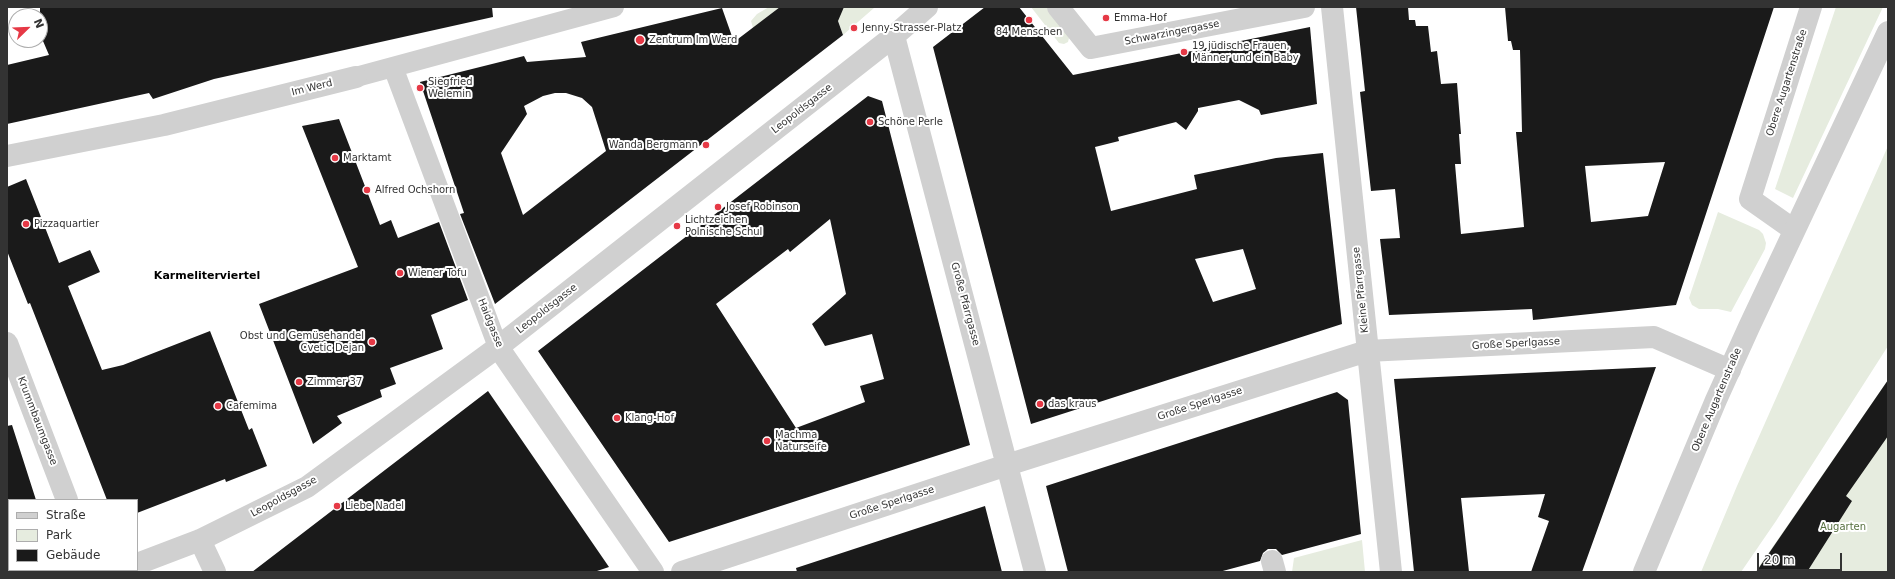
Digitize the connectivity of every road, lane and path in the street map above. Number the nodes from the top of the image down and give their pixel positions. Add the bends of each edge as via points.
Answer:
1 (614, 7) edge
2 (927, 7) edge
3 (1058, 7) edge
4 (1304, 7) edge
5 (1332, 7) edge
6 (1811, 7) edge
7 (1888, 32) edge
8 (894, 36) junction
9 (393, 67) junction
10 (356, 77) joint
11 (7, 156) edge
12 (1794, 230) junction
13 (7, 343) edge
14 (498, 347) junction
15 (1367, 351) junction
16 (1730, 370) junction
17 (1007, 465) junction
18 (67, 499) edge
19 (200, 540) junction
20 (138, 564) edge
21 (215, 572) edge
22 (653, 572) edge
23 (682, 572) edge
24 (1035, 572) edge
25 (1391, 572) edge
26 (1644, 572) edge

1 - 9 street, Im Werd
2 - 8 street, Leopoldsgasse
3 - 4 street, Schwarzingergasse via 1091,48
5 - 15 street, Kleine Pfarrgasse
6 - 12 street, Obere Augartenstraße via 1750,199
7 - 12 street, Obere Augartenstraße
8 - 14 street, Leopoldsgasse
8 - 17 street, Große Pfarrgasse
9 - 10 street, Im Werd
9 - 14 street, Haidgasse
10 - 11 street, Im Werd via 164,125
12 - 16 street, Obere Augartenstraße
13 - 18 street, Krummbaumgasse
14 - 19 street, Leopoldsgasse via 307,487
14 - 22 street, Haidgasse
15 - 16 street, Große Sperlgasse via 1654,337
15 - 17 street, Große Sperlgasse
15 - 25 street, Kleine Pfarrgasse
16 - 26 street, Obere Augartenstraße
17 - 23 street, Große Sperlgasse
17 - 24 street, Große Pfarrgasse
19 - 20 street, Leopoldsgasse
19 - 21 street

